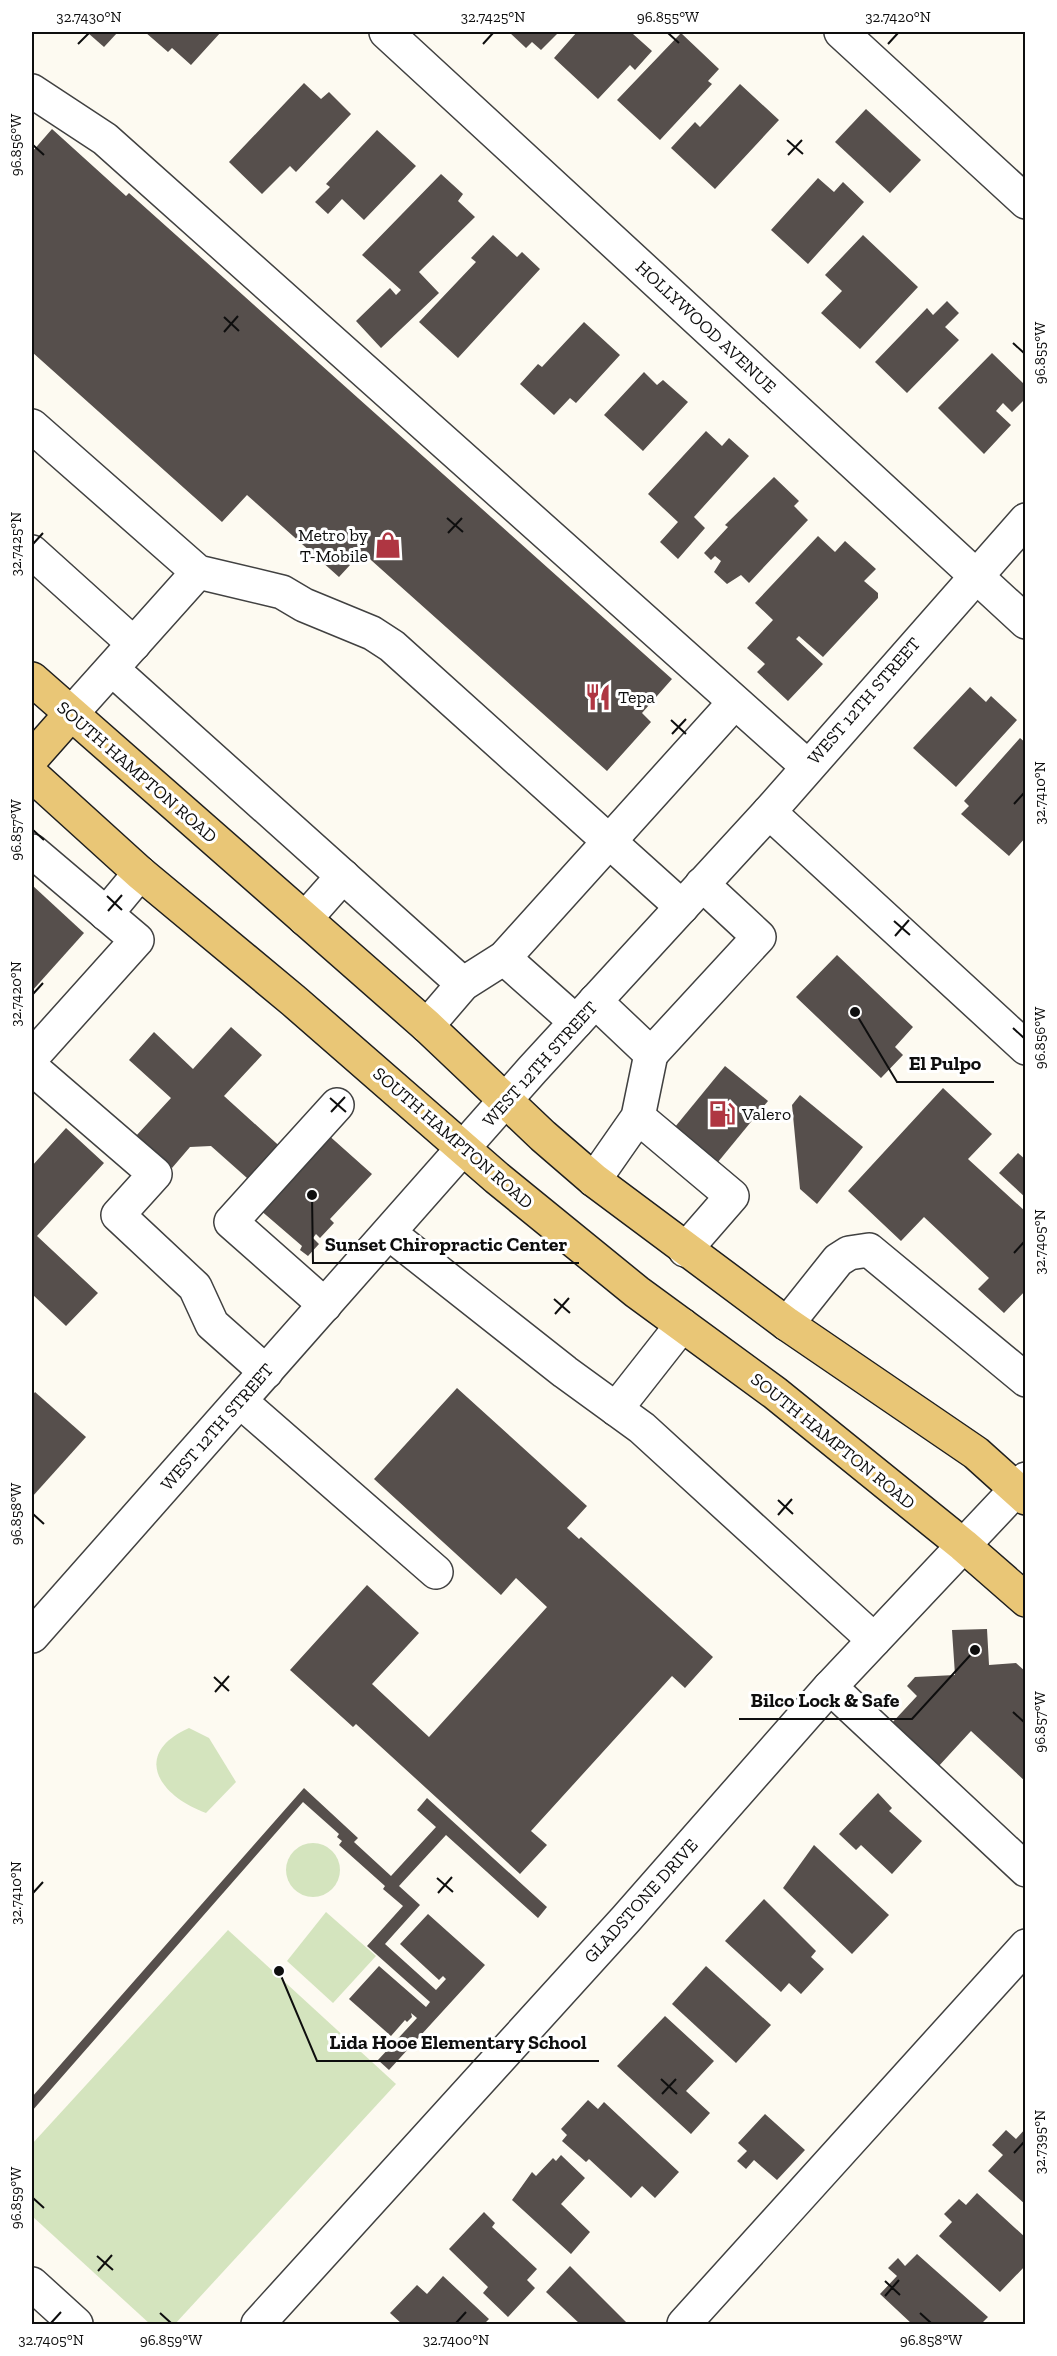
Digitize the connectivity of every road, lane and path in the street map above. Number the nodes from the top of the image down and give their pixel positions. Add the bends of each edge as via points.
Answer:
1 (386, 32) edge
2 (841, 32) edge
3 (32, 91) edge
4 (1026, 202) edge
5 (32, 426) edge
6 (1026, 520) edge
7 (32, 552) edge
8 (198, 572) junction
9 (975, 575) junction
10 (1026, 622) edge
11 (134, 644) junction
12 (112, 669) junction
13 (32, 679) edge
14 (734, 703) junction
15 (70, 715) junction
16 (807, 766) junction
17 (32, 772) edge
18 (769, 812) junction
19 (609, 842) junction
20 (32, 851) edge
21 (140, 873) junction
22 (343, 876) junction
23 (692, 895) junction
24 (106, 914) junction
25 (305, 919) junction
26 (504, 958) junction
27 (463, 984) junction
28 (586, 1012) junction
29 (427, 1026) junction
30 (1026, 1048) edge
31 (651, 1054) junction
32 (32, 1057) edge
33 (32, 1068) edge
34 (506, 1101) junction
35 (338, 1105) dead end
36 (638, 1118) junction
37 (464, 1149) junction
38 (594, 1180) junction
39 (389, 1233) junction
40 (686, 1250) junction
41 (325, 1305) junction
42 (788, 1324) junction
43 (682, 1325) junction
44 (266, 1372) junction
45 (1026, 1380) edge
46 (240, 1401) junction
47 (616, 1409) junction
48 (1022, 1489) edge
49 (963, 1545) junction
50 (436, 1572) dead end
51 (1026, 1600) edge
52 (32, 1636) edge
53 (874, 1640) junction
54 (830, 1687) junction
55 (1026, 1870) edge
56 (1024, 1949) edge
57 (32, 2284) edge
58 (76, 2325) edge
59 (258, 2325) edge
60 (684, 2325) edge

1 - 9 street, HOLLYWOOD AVENUE
2 - 4 street
3 - 14 street via 105,139
5 - 8 street
6 - 9 street, WEST 12TH STREET
7 - 11 street
8 - 11 street
8 - 19 street via 282,592 392,646
9 - 10 street, HOLLYWOOD AVENUE
9 - 16 street, WEST 12TH STREET
11 - 12 street
12 - 15 street
12 - 22 street
13 - 15 main road, SOUTH HAMPTON ROAD
14 - 16 street
14 - 19 street
15 - 17 main road
15 - 25 main road, SOUTH HAMPTON ROAD
16 - 18 street, WEST 12TH STREET
17 - 21 main road, SOUTH HAMPTON ROAD
18 - 23 street, WEST 12TH STREET
18 - 30 street
19 - 23 street
19 - 26 street
20 - 24 street
21 - 24 street
21 - 37 main road, SOUTH HAMPTON ROAD
22 - 25 street
22 - 27 street
23 - 28 street, WEST 12TH STREET
23 - 31 street via 759,938
24 - 32 street via 137,940
25 - 29 main road, SOUTH HAMPTON ROAD
26 - 27 street
26 - 28 street
27 - 29 street
28 - 31 street
28 - 34 street, WEST 12TH STREET
29 - 34 main road, SOUTH HAMPTON ROAD
31 - 36 street
33 - 44 street via 155,1174 118,1215 195,1287 212,1324
34 - 37 street, WEST 12TH STREET
34 - 38 main road, SOUTH HAMPTON ROAD
35 - 41 street via 231,1222
36 - 38 street
36 - 40 street via 732,1196
37 - 39 street, WEST 12TH STREET
37 - 43 main road, SOUTH HAMPTON ROAD
38 - 40 main road, SOUTH HAMPTON ROAD
39 - 41 street, WEST 12TH STREET
39 - 47 street
40 - 42 main road, SOUTH HAMPTON ROAD
41 - 44 street, WEST 12TH STREET
42 - 45 street via 838,1260 849,1253 869,1250
42 - 48 main road, SOUTH HAMPTON ROAD
43 - 47 street
43 - 49 main road, SOUTH HAMPTON ROAD via 775,1393
44 - 46 street, WEST 12TH STREET
46 - 50 street
46 - 52 street, WEST 12TH STREET
47 - 53 street via 642,1428
48 - 49 street, GLADSTONE DRIVE
49 - 51 main road, SOUTH HAMPTON ROAD
49 - 53 street, GLADSTONE DRIVE
53 - 54 street, GLADSTONE DRIVE
54 - 55 street
54 - 59 street, GLADSTONE DRIVE
56 - 60 street
57 - 58 street

